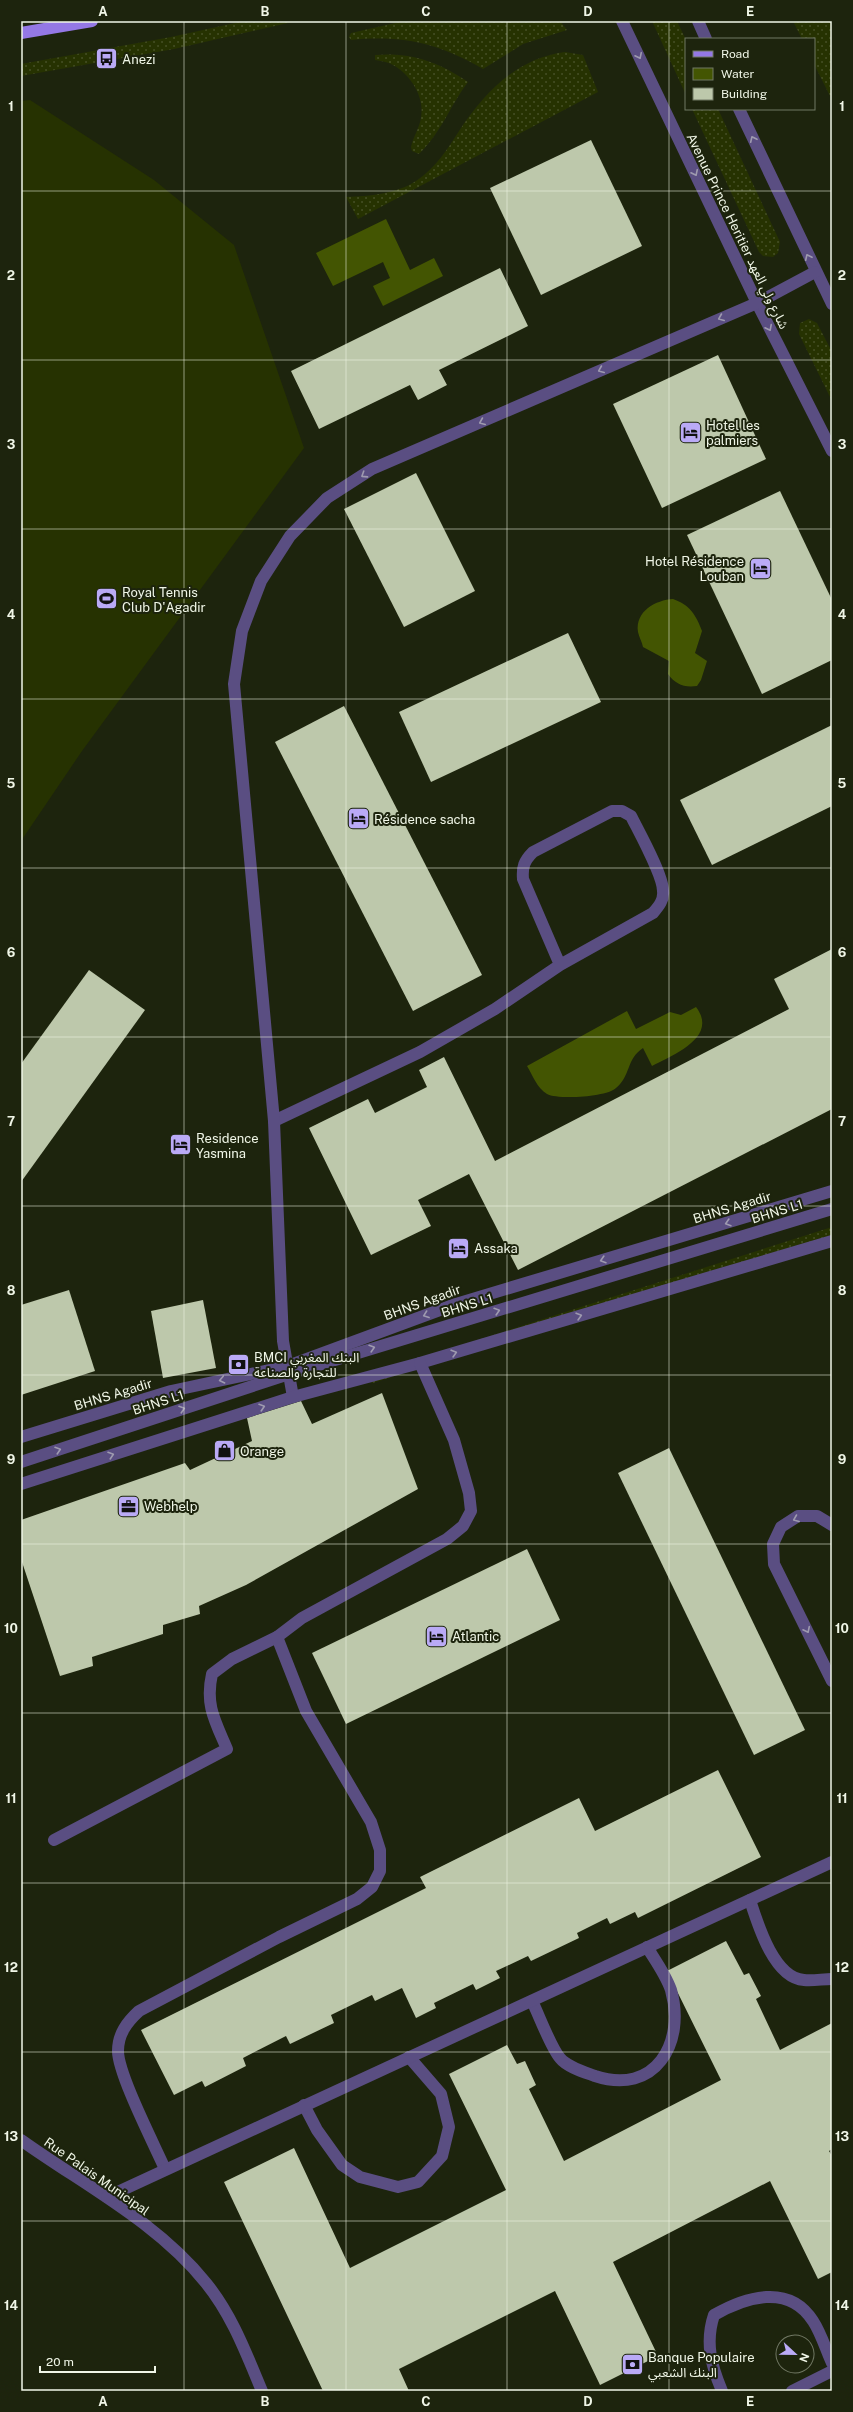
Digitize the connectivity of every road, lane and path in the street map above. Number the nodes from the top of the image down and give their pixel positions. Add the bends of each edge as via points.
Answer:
1 (92, 21) edge
2 (622, 21) edge
3 (698, 21) edge
4 (21, 33) edge
5 (706, 38) edge
6 (739, 110) edge
7 (815, 272) junction
8 (757, 303) junction
9 (832, 304) edge
10 (832, 452) edge
11 (560, 965) junction
12 (274, 1121) junction
13 (832, 1191) edge
14 (832, 1209) edge
15 (832, 1241) edge
16 (420, 1363) junction
17 (288, 1370) junction
18 (293, 1397) junction
19 (21, 1437) edge
20 (21, 1462) edge
21 (21, 1484) edge
22 (832, 1525) edge
23 (277, 1637) junction
24 (832, 1681) edge
25 (54, 1840) dead end
26 (832, 1862) edge
27 (750, 1900) junction
28 (647, 1947) junction
29 (832, 1979) edge
30 (532, 2001) junction
31 (409, 2057) junction
32 (304, 2105) junction
33 (21, 2140) edge
34 (165, 2169) junction
35 (107, 2197) junction
36 (832, 2363) edge
37 (832, 2371) edge
38 (262, 2391) edge
39 (722, 2391) edge
40 (792, 2391) edge

1 - 4 main road
2 -> 8 street, Avenue Prince Heritier شارع ولي العهد
3 - 5 street
7 -> 6 street
7 - 8 street
7 - 9 street
8 -> 10 street, Avenue Prince Heritier شارع ولي العهد
8 -> 12 street via 372,469 327,498 290,536 261,581 242,631 234,684
11 - 11 street via 653,913 661,903 663,891 660,879 631,816 622,811 612,811 533,852 522,868 523,879
11 - 12 street via 495,1009 420,1052
12 - 17 street via 283,1341
13 -> 17 street, BHNS Agadir via 456,1304
17 -> 14 street, BHNS L1
16 -> 15 street
16 - 18 street
16 - 23 street via 454,1440 470,1494 471,1511 463,1526 448,1539 302,1618
17 - 18 street
17 -> 19 street, BHNS Agadir via 170,1391
20 -> 17 street, BHNS L1
21 -> 18 street
22 -> 24 street via 817,1516 798,1516 781,1526 773,1544 774,1564
23 - 25 street via 232,1659 212,1674 208,1691 210,1710 227,1749
23 - 34 street via 306,1710 371,1822 380,1850 380,1871 372,1887 357,1899 153,2004 129,2021 121,2035 118,2052 122,2070
26 - 27 street
27 - 28 street
27 - 29 street via 767,1944 785,1973 803,1980
28 - 30 street
28 - 30 street via 670,1988 676,2013 673,2040 656,2068 632,2081 607,2080 581,2071 560,2059
30 - 31 street
31 - 32 street
31 - 32 street via 441,2094 448,2127 442,2156 418,2182 398,2187 360,2177 342,2165 317,2130
32 - 34 street
33 - 35 street, Rue Palais Municipal
34 - 35 street
35 - 38 street, Rue Palais Municipal via 166,2242 206,2283 236,2329
36 - 39 street via 813,2320 795,2303 769,2295 735,2303 714,2315 709,2331 709,2349
37 - 40 street

